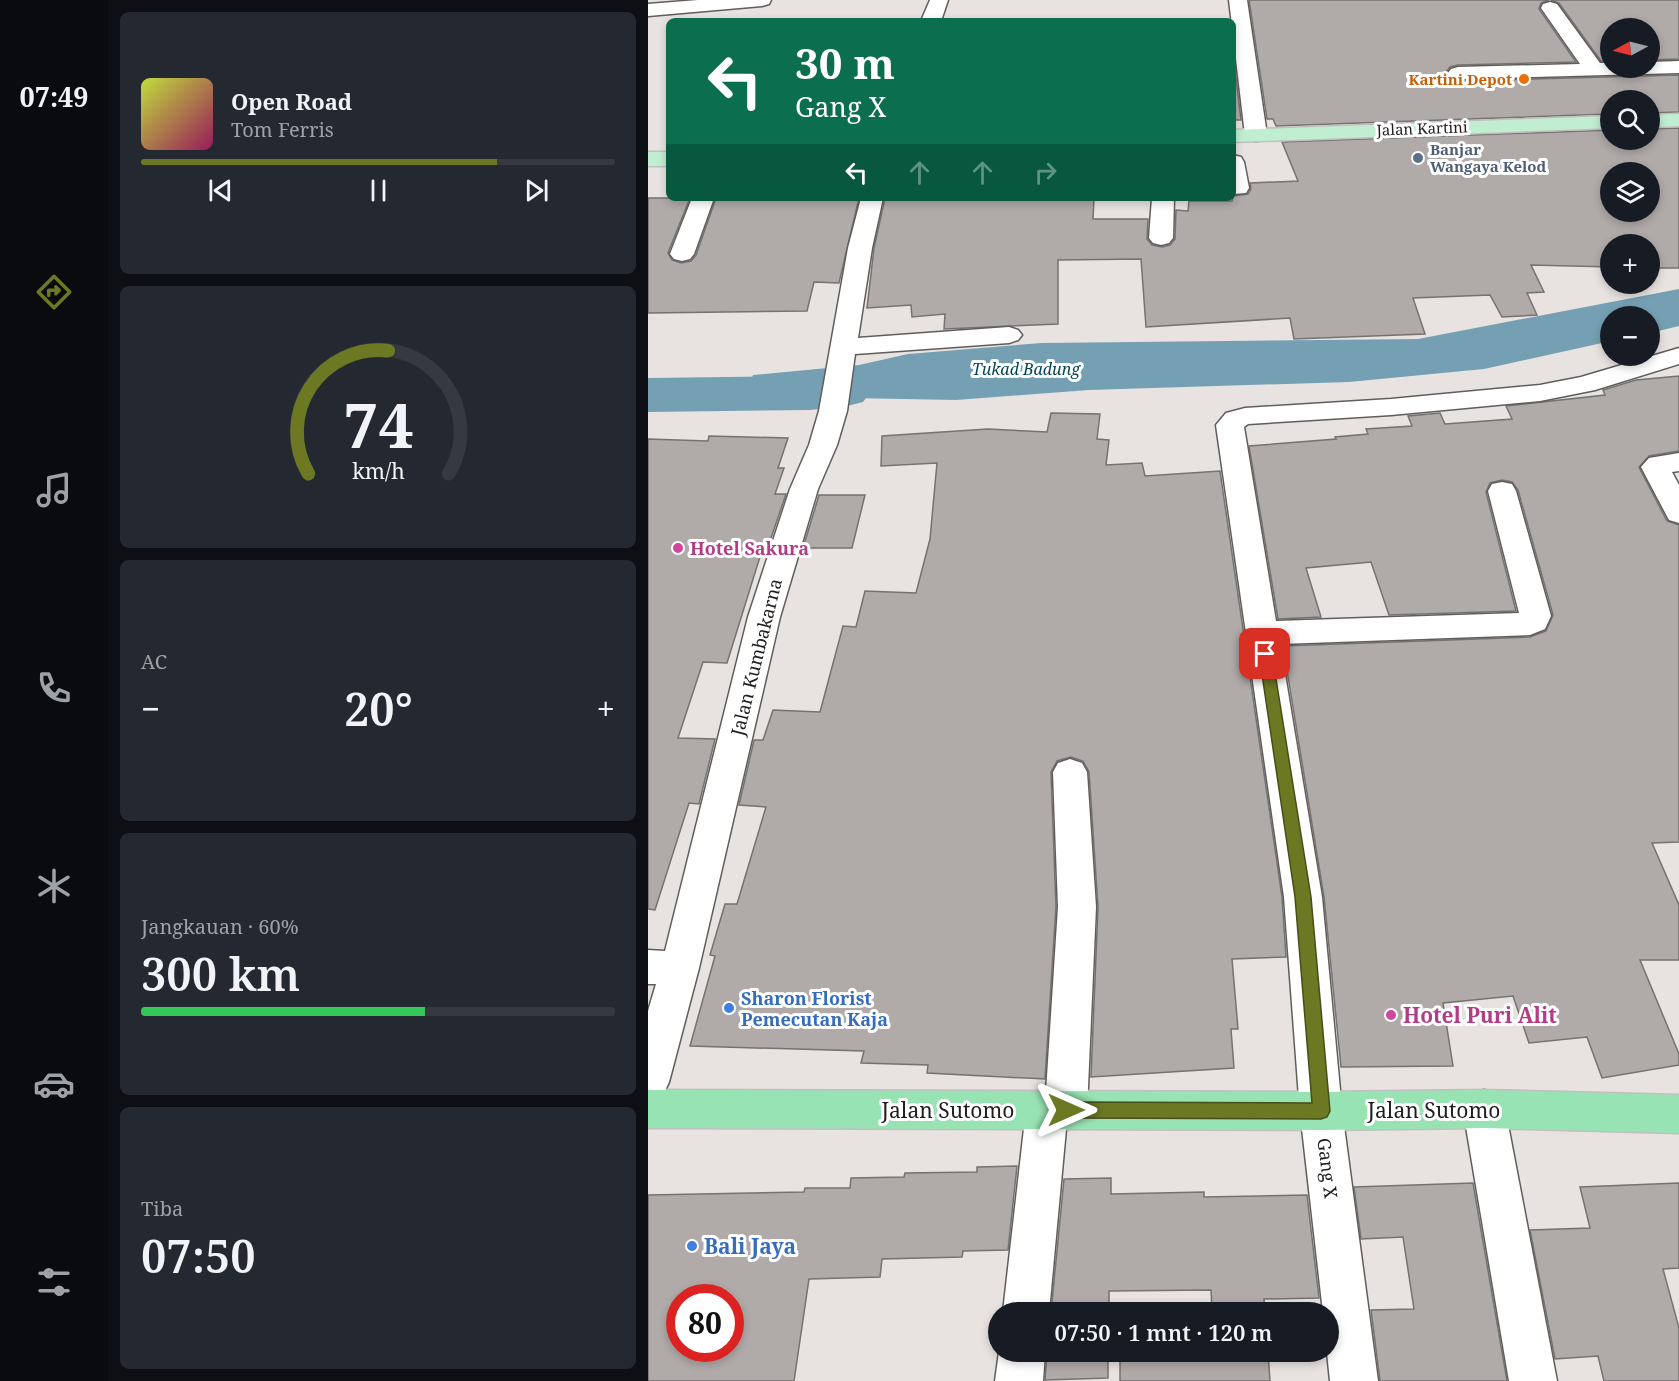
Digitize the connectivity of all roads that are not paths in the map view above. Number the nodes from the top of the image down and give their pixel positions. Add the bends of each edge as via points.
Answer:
1 (762, 0) edge
2 (939, 0) edge
3 (1238, 0) edge
4 (709, 3) edge
5 (1550, 8) dead end
6 (648, 10) edge
7 (932, 18) edge
8 (1237, 30) edge
9 (1679, 67) edge
10 (1594, 69) junction
11 (1458, 73) dead end
12 (1679, 120) edge
13 (1660, 121) edge
14 (1600, 122) edge
15 (1256, 135) junction
16 (1236, 136) edge
17 (648, 159) edge
18 (666, 159) edge
19 (1236, 178) edge
20 (1238, 188) dead end
21 (702, 201) edge
22 (871, 201) edge
23 (1163, 201) edge
24 (1161, 238) dead end
25 (682, 254) dead end
26 (1009, 335) dead end
27 (841, 354) junction
28 (1679, 356) edge
29 (1679, 462) edge
30 (1502, 491) dead end
31 (1679, 513) edge
32 (1262, 633) junction
33 (1070, 772) dead end
34 (664, 967) edge
35 (648, 1082) edge
36 (648, 1109) edge
37 (1484, 1109) junction
38 (1057, 1110) junction
39 (1321, 1111) junction
40 (1679, 1114) edge
41 (1028, 1302) edge
42 (1021, 1362) edge
43 (1019, 1381) edge
44 (1354, 1381) edge
45 (1533, 1381) edge

1 - 4 street
2 - 7 street
3 - 8 street
4 - 6 street
5 - 10 street
8 - 15 street
9 - 10 street
10 - 11 street
12 - 13 main road
14 - 15 main road, Jalan Kartini
15 - 16 main road, Jalan Kartini
17 - 18 main road
19 - 20 street
21 - 25 street
22 - 27 street, Jalan Kumbakarna
23 - 24 street
26 - 27 street
27 - 34 street, Jalan Kumbakarna via 833,411 764,617
28 - 32 street, Gang X via 1587,384 1540,393 1236,419 1229,430 1247,520
29 - 31 street via 1655,467
30 - 32 street via 1534,616 1530,624
32 - 39 street, Gang X via 1303,897
33 - 38 street via 1077,907
34 - 35 street, Jalan Kumbakarna
36 - 38 highway, Jalan Sutomo
37 - 39 highway, Jalan Sutomo
37 - 40 highway, Jalan Sutomo
37 - 45 street
38 - 39 highway, Jalan Sutomo
38 - 41 street
39 - 44 street, Gang X
42 - 43 street

